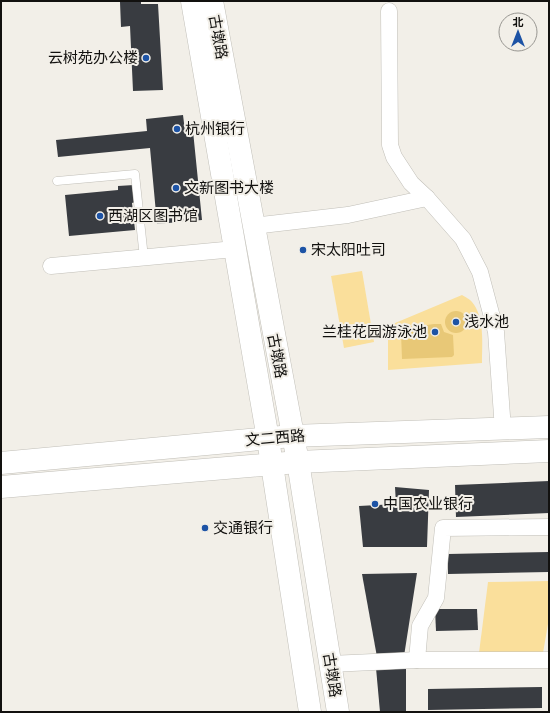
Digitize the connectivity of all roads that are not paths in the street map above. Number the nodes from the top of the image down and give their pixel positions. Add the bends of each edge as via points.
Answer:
1 (192, 1) edge
2 (212, 1) edge
3 (389, 11) dead end
4 (57, 181) dead end
5 (427, 198) junction
6 (253, 226) junction
7 (235, 249) junction
8 (144, 258) junction
9 (51, 266) dead end
10 (549, 427) edge
11 (503, 430) junction
12 (292, 436) junction
13 (268, 438) junction
14 (549, 451) edge
15 (298, 462) junction
16 (1, 463) edge
17 (272, 464) junction
18 (1, 487) edge
19 (549, 527) edge
20 (417, 660) junction
21 (549, 660) edge
22 (330, 664) junction
23 (310, 712) edge
24 (338, 712) edge

1 - 7 main road, 古墩路
2 - 6 main road, 古墩路
3 - 5 street via 390,145 394,157 411,183
4 - 8 lane via 135,174
5 - 6 street via 348,215
5 - 11 street via 463,239 480,272 496,332
6 - 12 main road, 古墩路
7 - 8 street
7 - 13 main road, 古墩路
8 - 9 street
10 - 11 main road, 文二西路
11 - 12 main road, 文二西路
12 - 13 main road, 文二西路
12 - 15 main road, 古墩路
13 - 16 main road, 文二西路
13 - 17 main road, 古墩路
14 - 15 main road, 文二西路
15 - 17 main road, 文二西路
15 - 22 main road, 古墩路
17 - 18 main road, 文二西路
17 - 23 main road, 古墩路
19 - 20 street via 443,528 436,598 420,626
20 - 21 street
20 - 22 street
22 - 24 main road, 古墩路

